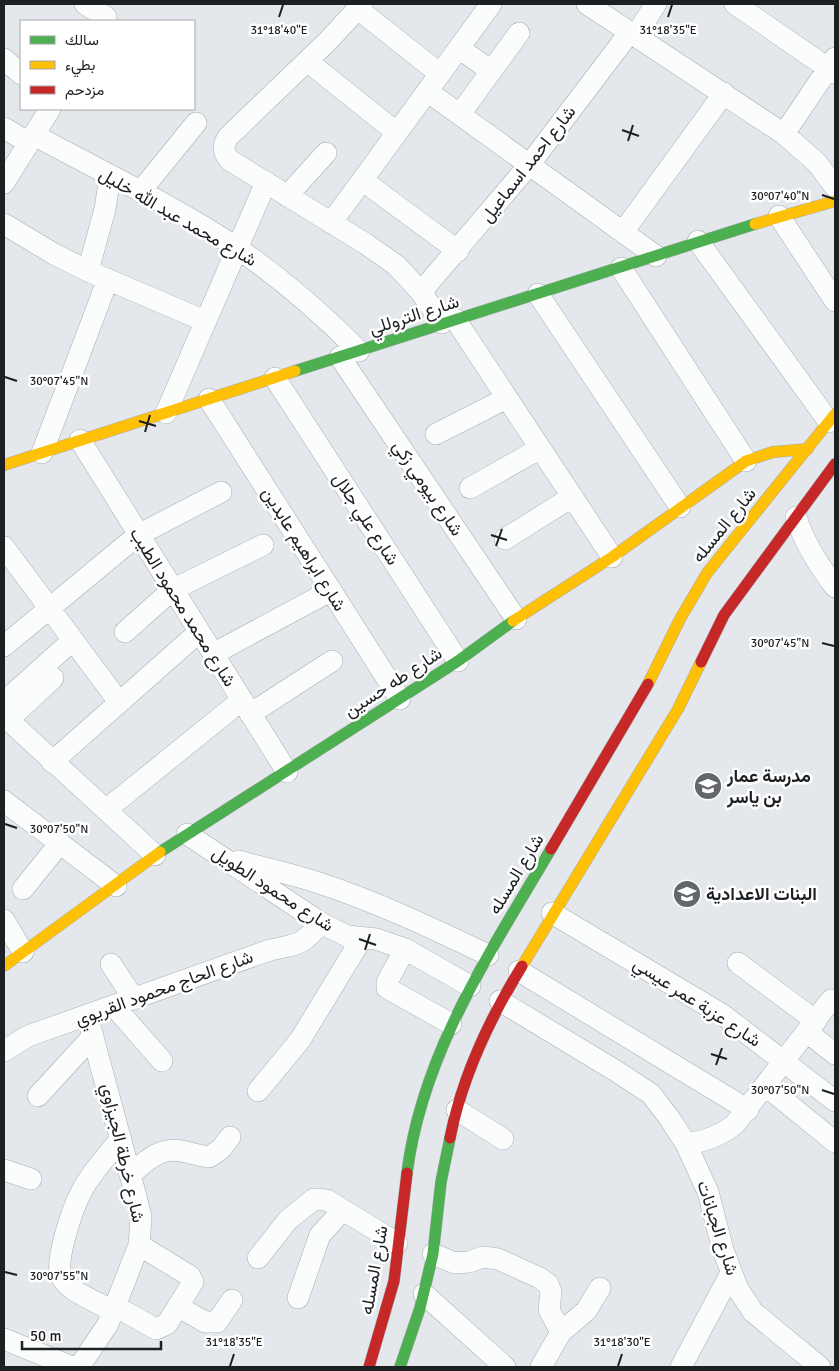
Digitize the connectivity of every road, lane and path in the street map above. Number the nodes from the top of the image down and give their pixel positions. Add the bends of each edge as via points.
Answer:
1 (85, 4) edge
2 (491, 4) edge
3 (587, 4) edge
4 (656, 4) edge
5 (740, 5) edge
6 (360, 6) edge
7 (108, 14) edge
8 (519, 32) dead end
9 (633, 34) junction
10 (459, 48) junction
11 (4, 59) edge
12 (307, 62) junction
13 (833, 66) edge
14 (491, 71) junction
15 (20, 73) edge
16 (440, 74) junction
17 (427, 91) junction
18 (724, 94) junction
19 (49, 110) edge
20 (460, 114) junction
21 (196, 123) dead end
22 (4, 128) edge
23 (396, 132) junction
24 (784, 134) junction
25 (31, 139) junction
26 (326, 153) dead end
27 (529, 165) junction
28 (110, 177) junction
29 (362, 180) junction
30 (266, 182) junction
31 (4, 183) edge
32 (835, 187) edge
33 (140, 192) junction
34 (287, 196) junction
35 (835, 201) edge
36 (779, 216) junction
37 (331, 223) junction
38 (4, 224) edge
39 (623, 232) junction
40 (698, 240) junction
41 (237, 248) junction
42 (458, 251) junction
43 (656, 256) junction
44 (621, 268) junction
45 (88, 271) junction
46 (108, 279) junction
47 (421, 292) junction
48 (538, 294) junction
49 (835, 301) edge
50 (205, 321) junction
51 (448, 321) junction
52 (350, 354) junction
53 (275, 378) junction
54 (209, 399) junction
55 (505, 399) junction
56 (166, 413) junction
57 (832, 418) edge
58 (436, 434) dead end
59 (80, 440) junction
60 (539, 449) junction
61 (808, 449) junction
62 (42, 452) junction
63 (746, 460) junction
64 (835, 464) edge
65 (4, 465) edge
66 (470, 488) dead end
67 (221, 492) dead end
68 (572, 497) junction
69 (680, 507) junction
70 (796, 517) junction
71 (138, 535) junction
72 (505, 539) dead end
73 (264, 545) dead end
74 (4, 547) edge
75 (612, 557) junction
76 (835, 587) edge
77 (172, 590) junction
78 (330, 591) junction
79 (49, 608) junction
80 (516, 619) junction
81 (125, 632) dead end
82 (199, 632) junction
83 (73, 640) junction
84 (4, 646) edge
85 (213, 654) junction
86 (458, 660) junction
87 (332, 661) dead end
88 (53, 678) dead end
89 (400, 699) junction
90 (119, 702) junction
91 (246, 707) junction
92 (5, 713) edge
93 (52, 762) junction
94 (287, 772) junction
95 (107, 809) junction
96 (8, 811) edge
97 (187, 834) junction
98 (60, 843) junction
99 (155, 855) junction
100 (219, 855) junction
101 (116, 886) junction
102 (23, 889) dead end
103 (552, 913) junction
104 (4, 920) edge
105 (321, 923) junction
106 (362, 938) junction
107 (405, 949) junction
108 (23, 952) junction
109 (488, 955) junction
110 (111, 964) dead end
111 (738, 964) dead end
112 (4, 966) edge
113 (519, 970) junction
114 (470, 986) junction
115 (134, 999) junction
116 (500, 1000) junction
117 (831, 1000) dead end
118 (114, 1006) junction
119 (87, 1015) junction
120 (452, 1024) junction
121 (811, 1026) junction
122 (93, 1036) junction
123 (4, 1051) edge
124 (835, 1054) edge
125 (162, 1061) dead end
126 (785, 1062) junction
127 (766, 1086) junction
128 (258, 1091) dead end
129 (38, 1096) dead end
130 (835, 1101) edge
131 (457, 1110) junction
132 (748, 1110) junction
133 (230, 1137) dead end
134 (121, 1139) junction
135 (503, 1139) dead end
136 (835, 1142) edge
137 (686, 1144) junction
138 (4, 1170) edge
139 (131, 1174) junction
140 (405, 1179) junction
141 (31, 1180) dead end
142 (440, 1182) junction
143 (415, 1188) dead end
144 (429, 1190) dead end
145 (343, 1210) junction
146 (413, 1218) dead end
147 (427, 1218) dead end
148 (437, 1225) junction
149 (398, 1234) junction
150 (139, 1245) junction
151 (433, 1254) junction
152 (258, 1258) dead end
153 (731, 1273) junction
154 (600, 1288) dead end
155 (424, 1294) junction
156 (298, 1298) dead end
157 (232, 1300) dead end
158 (178, 1306) junction
159 (114, 1309) junction
160 (561, 1332) junction
161 (4, 1339) edge
162 (72, 1367) edge
163 (79, 1367) edge
164 (368, 1367) edge
165 (400, 1367) edge
166 (506, 1367) edge
167 (540, 1367) edge
168 (681, 1367) edge
169 (820, 1367) edge

1 - 7 street
2 - 10 street
3 - 9 street
4 - 9 street, شارع احمد اسماعيل
5 - 13 street
6 - 12 street
6 - 16 street
8 - 14 street
9 - 18 street
9 - 27 street, شارع احمد اسماعيل
10 - 14 street
10 - 16 street
11 - 15 street
12 - 23 street
12 - 30 street via 228,137 224,147 231,161
13 - 24 street
14 - 20 street
16 - 17 street
17 - 20 street
17 - 23 street
18 - 24 street
18 - 39 street
19 - 25 street
20 - 27 street
21 - 33 street
22 - 25 street, شارع محمد عبد الله خليل
23 - 29 street
24 - 32 street via 817,163
25 - 28 street, شارع محمد عبد الله خليل
25 - 31 street
26 - 34 street
27 - 39 street
27 - 42 street, شارع احمد اسماعيل
28 - 33 street, شارع محمد عبد الله خليل
28 - 45 street
29 - 37 street
29 - 42 street
30 - 34 street
30 - 41 street
33 - 41 street, شارع محمد عبد الله خليل
34 - 37 street
35 - 36 main road, شارع التروللي
36 - 40 main road, شارع التروللي
36 - 49 street
37 - 47 street via 396,265
38 - 45 street
39 - 43 street
40 - 43 main road, شارع التروللي
40 - 57 street
41 - 50 street
41 - 52 street, شارع محمد عبد الله خليل via 313,307
42 - 47 street, شارع احمد اسماعيل
43 - 44 main road, شارع التروللي
44 - 48 main road, شارع التروللي
44 - 63 street
45 - 46 street
46 - 50 street
46 - 62 street
47 - 51 street
48 - 51 main road, شارع التروللي
48 - 69 street
50 - 56 street
51 - 52 main road, شارع التروللي
51 - 55 street
52 - 53 main road, شارع التروللي
52 - 80 street, شارع بيومي زكي
53 - 54 main road, شارع التروللي
53 - 86 street, شارع علي جلال
54 - 56 main road, شارع التروللي
54 - 78 street, شارع ابراهيم عابدين
55 - 58 street
55 - 60 street
56 - 59 main road, شارع التروللي
57 - 61 main road, شارع المسله
59 - 62 main road, شارع التروللي
59 - 71 street, شارع محمد محمود الطيب
60 - 66 street
60 - 68 street
61 - 63 main road, شارع طه حسين via 773,452
61 - 109 main road, شارع المسله via 702,580 657,669
62 - 65 main road, شارع التروللي
63 - 69 main road, شارع طه حسين
64 - 70 main road
67 - 71 street
68 - 72 street
68 - 75 street
69 - 75 main road, شارع طه حسين
70 - 76 street via 800,531
70 - 103 main road via 724,615 678,710
71 - 77 street, شارع محمد محمود الطيب
71 - 79 street
73 - 77 street
74 - 79 street
75 - 80 main road, شارع طه حسين
77 - 81 street
77 - 82 street, شارع محمد محمود الطيب
78 - 85 street
78 - 89 street, شارع ابراهيم عابدين
79 - 83 street
79 - 84 street
80 - 86 main road, شارع طه حسين
82 - 85 street, شارع محمد محمود الطيب
82 - 90 street
83 - 90 street
83 - 92 street
85 - 91 street, شارع محمد محمود الطيب
86 - 89 main road, شارع طه حسين
87 - 91 street
88 - 92 street
89 - 94 main road, شارع طه حسين
90 - 93 street
91 - 94 street, شارع محمد محمود الطيب
91 - 95 street
92 - 93 street
93 - 95 street
94 - 97 main road, شارع طه حسين
95 - 99 street
96 - 98 street
97 - 99 main road, شارع طه حسين
97 - 100 street, شارع محمود الطويل
98 - 101 street
98 - 102 street
99 - 101 main road, شارع طه حسين
100 - 105 street, شارع محمود الطويل
100 - 109 street via 349,894
101 - 108 main road, شارع طه حسين
103 - 113 main road
103 - 126 street, شارع عزبة عمر عيسي via 723,1015
104 - 108 street
105 - 106 street, شارع محمود الطويل via 347,936
105 - 115 street, شارع الحاج محمود القريوي via 304,942 270,950
106 - 107 street, شارع محمود الطويل via 376,939
106 - 128 street via 300,1040
107 - 114 street, شارع محمود الطويل
107 - 120 street via 387,982 387,988
108 - 112 main road, شارع طه حسين
109 - 114 main road, شارع المسله
110 - 115 street
111 - 121 street
113 - 116 main road
113 - 132 street
114 - 120 main road, شارع المسله
115 - 118 street, شارع الحاج محمود القريوي
116 - 131 main road
116 - 137 street, شارع الجبانات via 650,1094
117 - 121 street
118 - 119 street, شارع الحاج محمود القريوي
118 - 125 street
119 - 122 street, شارع خرطة الجيزاوي
119 - 123 street, شارع الحاج محمود القريوي via 28,1036
120 - 140 main road, شارع المسله via 419,1110
121 - 124 street
121 - 126 street
122 - 129 street
122 - 134 street, شارع خرطة الجيزاوي
126 - 127 street
126 - 130 street, شارع عزبة عمر عيسي
127 - 132 street
127 - 136 street
131 - 135 street
131 - 142 main road
132 - 137 street via 722,1135
133 - 139 street via 209,1157 165,1151 153,1155
134 - 139 street, شارع خرطة الجيزاوي
134 - 159 street via 89,1176 79,1194 60,1258 61,1276 68,1286
137 - 153 street, شارع الجبانات via 708,1192
138 - 141 street
139 - 150 street, شارع خرطة الجيزاوي via 141,1217
140 - 143 main road
140 - 149 main road, شارع المسله
142 - 144 main road
142 - 148 main road
145 - 149 street
145 - 152 street via 327,1200 314,1199 288,1220
145 - 156 street via 320,1235
146 - 149 main road
147 - 148 main road
148 - 151 main road
149 - 164 main road, شارع المسله via 394,1281
150 - 158 street via 190,1276 193,1282
150 - 159 street, شارع خرطة الجيزاوي
151 - 155 main road
151 - 160 street via 455,1263 498,1259 540,1278 548,1284 551,1292 549,1310
153 - 168 street
153 - 169 street, شارع الجبانات via 753,1312
154 - 160 street via 586,1311
155 - 165 main road
155 - 166 street
157 - 158 street via 217,1322 210,1323
158 - 159 street via 167,1324 156,1329
159 - 163 street, شارع خرطة الجيزاوي via 108,1324
160 - 167 street
161 - 162 street

